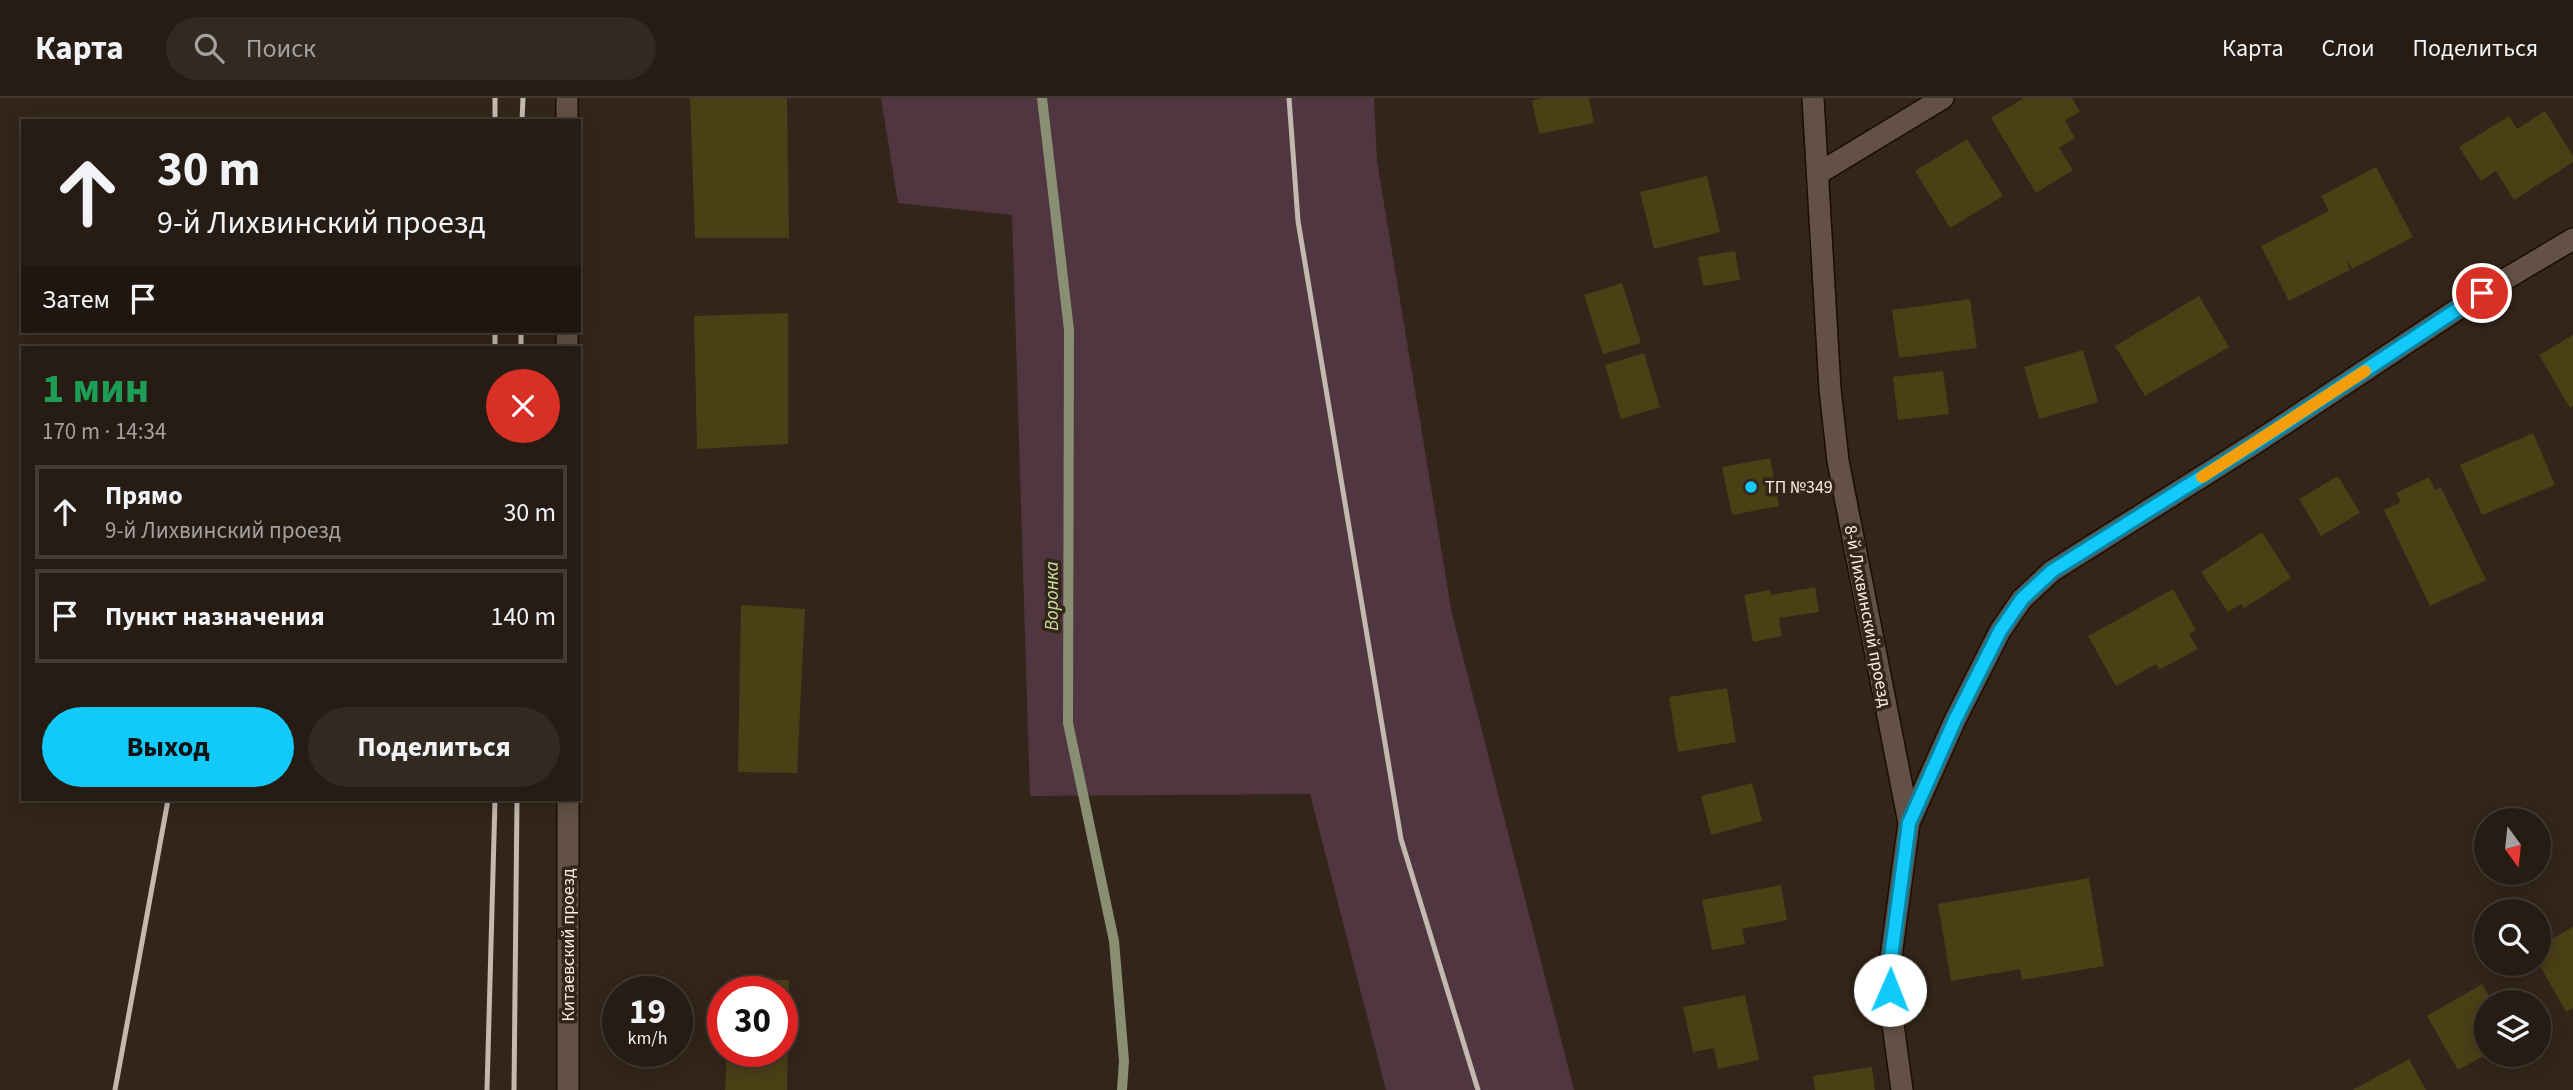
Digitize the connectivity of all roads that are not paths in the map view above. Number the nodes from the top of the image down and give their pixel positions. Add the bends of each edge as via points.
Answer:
1 (567, 98) edge
2 (1813, 98) edge
3 (1942, 98) edge
4 (567, 119) edge
5 (1819, 173) junction
6 (2573, 239) edge
7 (568, 801) edge
8 (1909, 823) junction
9 (568, 1090) edge
10 (1902, 1090) edge

1 - 4 street
2 - 5 street, 8-й Лихвинский проезд
3 - 5 street
5 - 8 street, 8-й Лихвинский проезд via 1838,461
6 - 8 street via 2482,293 2037,584 2000,631
7 - 9 street, Китаевский проезд
8 - 10 street, 8-й Лихвинский проезд via 1891,957 1893,1024

